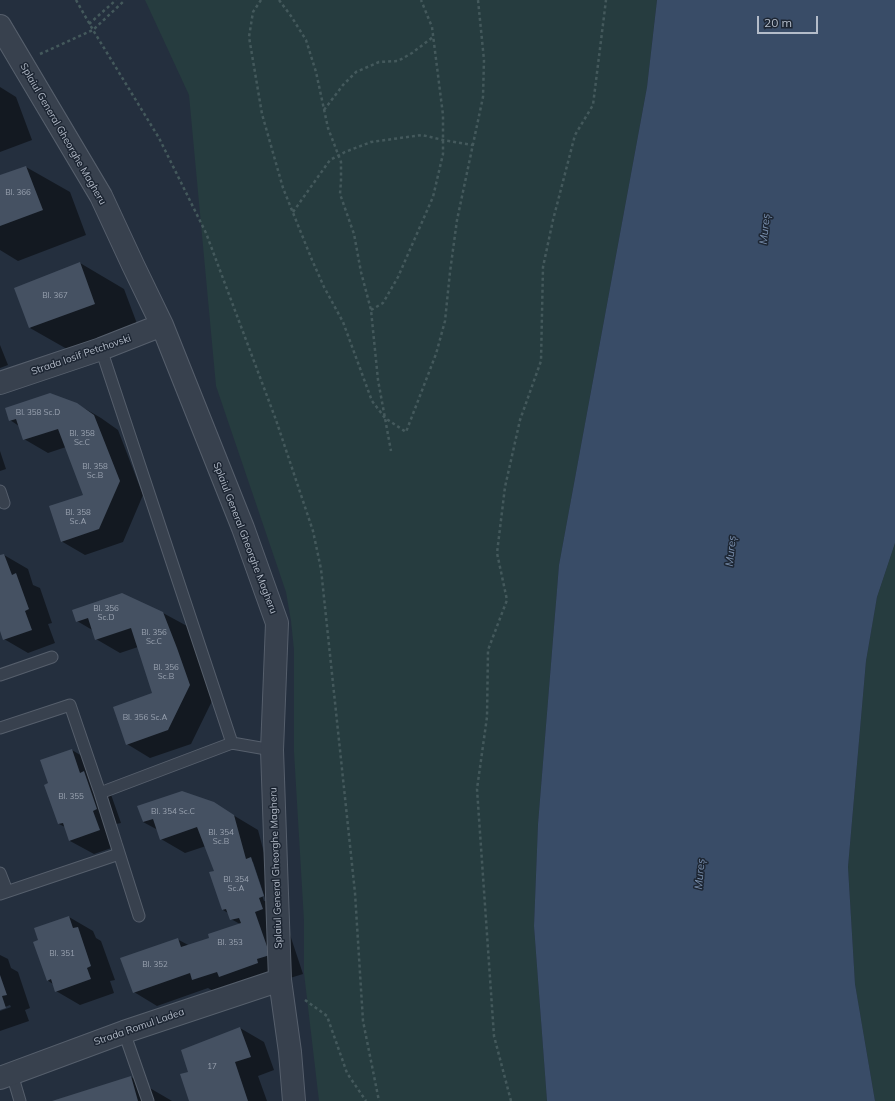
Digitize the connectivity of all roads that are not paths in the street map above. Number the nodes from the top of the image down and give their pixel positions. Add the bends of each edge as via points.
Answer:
1 (0, 26) edge
2 (162, 325) junction
3 (101, 349) junction
4 (0, 383) edge
5 (0, 491) edge
6 (4, 503) dead end
7 (52, 657) dead end
8 (0, 675) edge
9 (0, 728) edge
10 (232, 743) junction
11 (272, 750) junction
12 (100, 793) junction
13 (119, 854) junction
14 (0, 872) edge
15 (3, 893) edge
16 (140, 916) dead end
17 (280, 980) junction
18 (124, 1032) junction
19 (6, 1076) edge
20 (20, 1101) edge
21 (148, 1101) edge
22 (294, 1101) edge

1 - 2 street, Splaiul General Gheorghe Magheru via 101,196
2 - 3 street, Strada Iosif Petchovski
2 - 11 street, Splaiul General Gheorghe Magheru via 243,528 277,622
3 - 4 street, Strada Iosif Petchovski
3 - 10 lane
5 - 6 lane
7 - 8 lane
9 - 12 lane via 70,705
10 - 11 lane
10 - 12 lane
11 - 17 street, Splaiul General Gheorghe Magheru
12 - 13 lane
13 - 15 lane
13 - 16 lane
14 - 15 lane
17 - 18 street, Strada Romul Ladea
17 - 22 street, Splaiul General Gheorghe Magheru
18 - 19 street, Strada Romul Ladea
18 - 21 lane
19 - 20 lane

